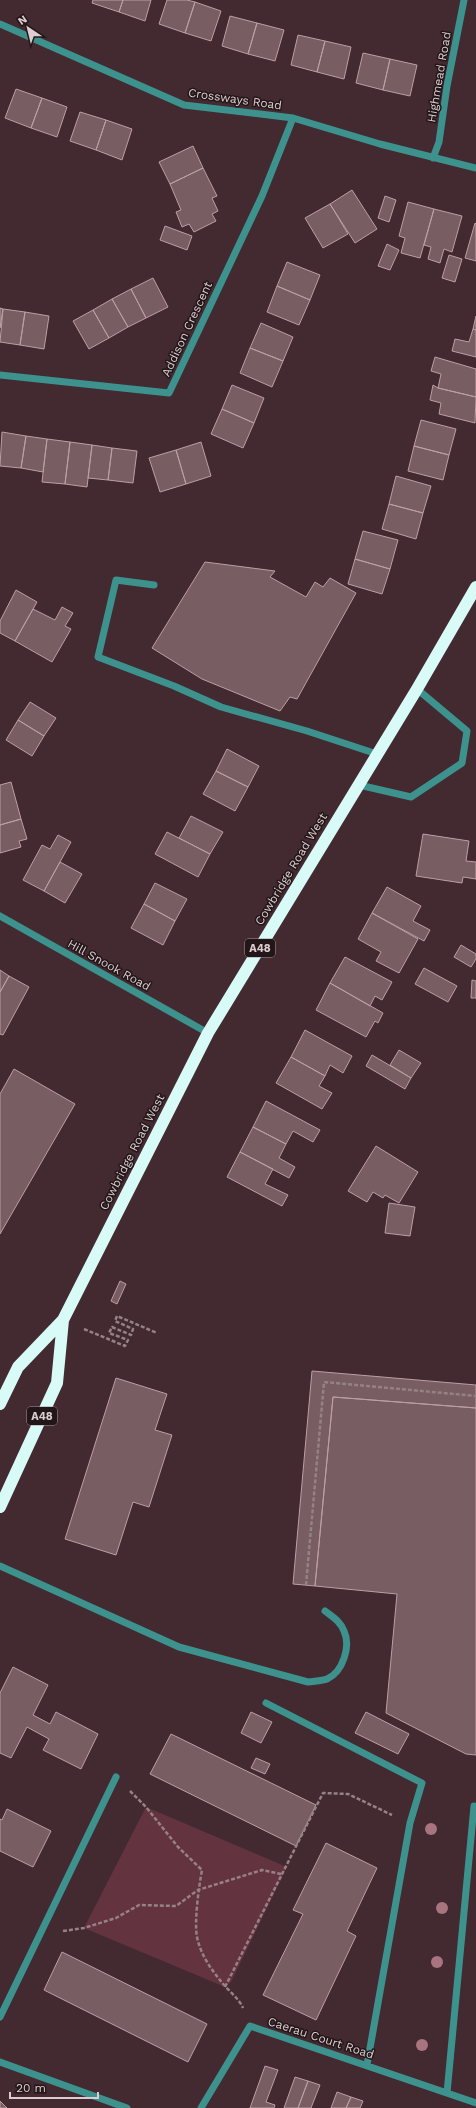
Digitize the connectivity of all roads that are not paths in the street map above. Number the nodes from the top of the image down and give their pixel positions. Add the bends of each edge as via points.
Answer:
1 (464, 0) edge
2 (0, 24) edge
3 (293, 118) junction
4 (433, 158) junction
5 (476, 168) edge
6 (0, 375) edge
7 (154, 585) dead end
8 (476, 587) edge
9 (417, 689) junction
10 (377, 754) junction
11 (359, 785) junction
12 (0, 916) edge
13 (208, 1033) junction
14 (63, 1320) junction
15 (0, 1404) edge
16 (0, 1507) edge
17 (0, 1566) edge
18 (325, 1611) dead end
19 (266, 1702) dead end
20 (116, 1777) road end
21 (474, 1806) dead end
22 (0, 2017) edge
23 (0, 2062) edge
24 (367, 2065) junction
25 (447, 2093) junction
26 (476, 2102) edge
27 (127, 2108) edge
28 (201, 2108) edge

1 - 4 street, Highmead Road via 439,142
2 - 3 street, Crossways Road via 184,105
3 - 4 street, Crossways Road
3 - 6 street, Addison Crescent via 262,196 169,393
4 - 5 street, Crossways Road
7 - 10 street via 116,580 98,657 221,707
8 - 9 highway, Cowbridge Road West / A48
9 - 10 highway, Cowbridge Road West / A48
9 - 11 street via 467,731 462,763 411,797
10 - 11 highway, Cowbridge Road West / A48
11 - 13 highway, Cowbridge Road West / A48
12 - 13 street, Hill Snook Road
13 - 14 highway, Cowbridge Road West / A48
14 - 15 highway, Cowbridge Road West / A48 via 18,1367
14 - 16 highway, Cowbridge Road West / A48 via 57,1383
17 - 18 street via 179,1647 308,1682 327,1679 341,1666 347,1647 345,1632 338,1621
19 - 24 street via 422,1783 410,1823
20 - 22 street
21 - 25 street
23 - 27 street
24 - 25 street, Caerau Court Road
24 - 28 street, Caerau Court Road via 250,2026
25 - 26 street, Caerau Court Road

